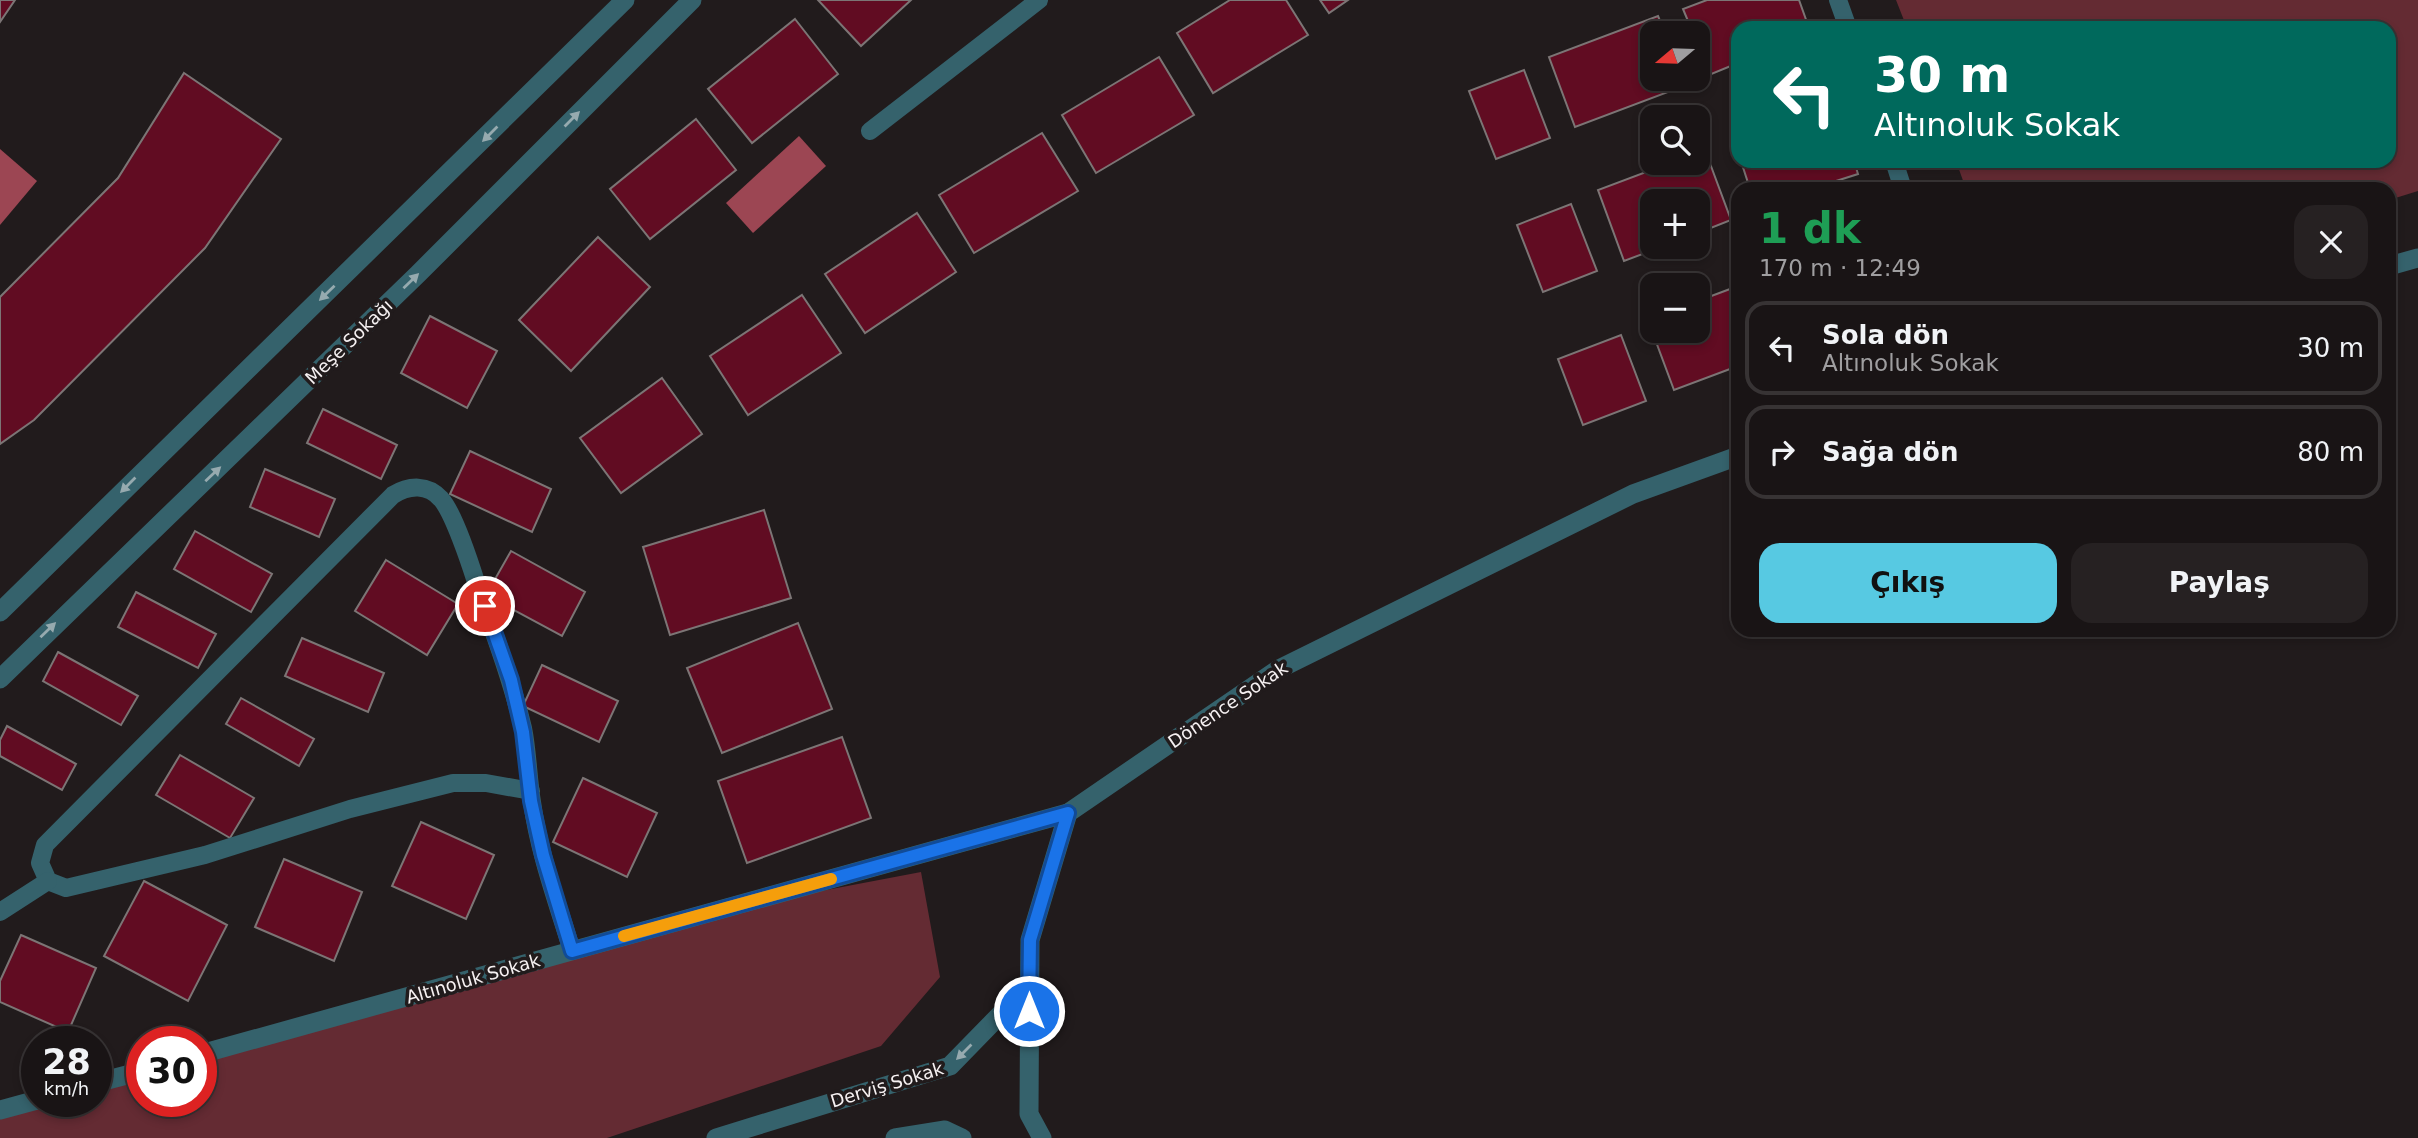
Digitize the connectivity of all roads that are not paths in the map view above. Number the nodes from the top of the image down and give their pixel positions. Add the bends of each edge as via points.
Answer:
1 (625, 0) edge
2 (692, 0) edge
3 (1039, 0) edge
4 (1838, 0) edge
5 (1846, 21) edge
6 (870, 131) dead end
7 (2418, 258) edge
8 (2396, 264) edge
9 (1731, 459) edge
10 (0, 612) edge
11 (0, 679) edge
12 (531, 791) junction
13 (1068, 813) junction
14 (48, 880) junction
15 (0, 912) edge
16 (572, 951) junction
17 (1029, 985) junction
18 (217, 1050) edge
19 (21, 1104) edge
20 (0, 1110) edge
21 (716, 1138) edge
22 (895, 1138) edge
23 (962, 1138) edge
24 (1042, 1138) edge

1 -> 10 street
11 -> 2 street, Meşe Sokağı via 409,284
3 - 6 lane
4 - 5 lane
7 - 8 street
9 - 13 street, Dönence Sokak via 1633,494 1277,670
12 - 14 lane via 453,783 93,883 66,888
12 - 14 lane via 511,680 468,557 443,501 429,489 410,487 393,495 45,845 40,863
12 - 16 lane via 543,855
13 - 16 street, Altınoluk Sokak
13 - 17 street via 1030,940
14 - 15 lane
16 - 18 street, Altınoluk Sokak
17 -> 21 street, Derviş Sokak via 950,1066
17 - 24 street via 1030,1114
19 - 20 street
22 - 23 street via 945,1130

